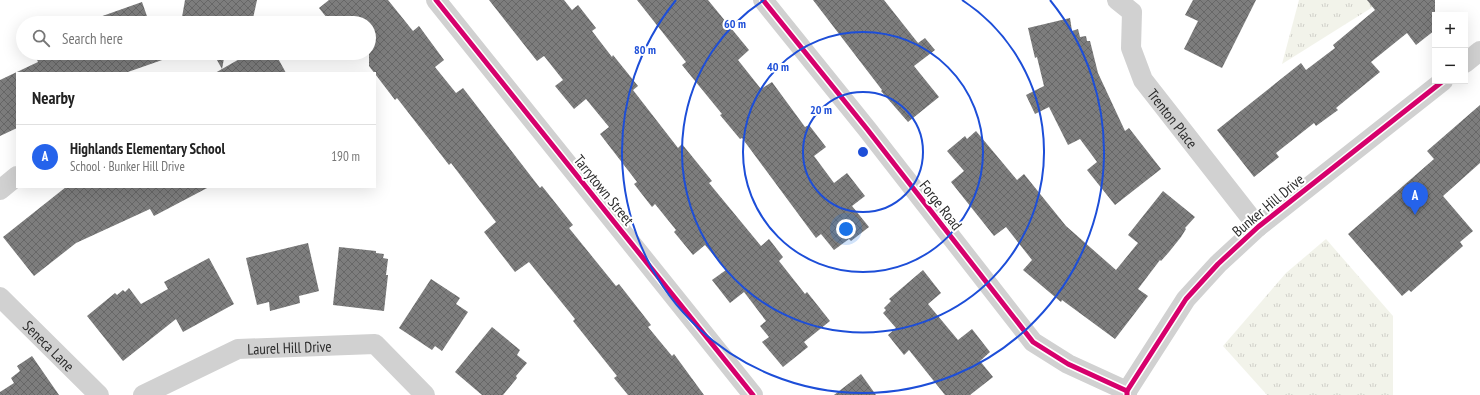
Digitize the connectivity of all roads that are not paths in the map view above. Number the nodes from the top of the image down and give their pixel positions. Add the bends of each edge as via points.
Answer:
1 (436, 0) edge
2 (763, 0) edge
3 (1130, 4) edge
4 (1480, 51) edge
5 (1468, 61) edge
6 (1438, 84) edge
7 (16, 177) edge
8 (0, 190) edge
9 (1258, 227) junction
10 (0, 297) edge
11 (1127, 393) edge
12 (99, 395) edge
13 (143, 395) edge
14 (425, 395) edge
15 (753, 395) edge

1 - 15 street, Tarrytown Street
2 - 11 street, Forge Road via 1033,342 1068,364
3 - 9 street, Trenton Place via 1131,48 1143,80
4 - 5 street
6 - 9 street, Bunker Hill Drive
7 - 8 street
9 - 11 street, Bunker Hill Drive via 1218,264 1186,299
10 - 12 street, Seneca Lane
13 - 14 street, Laurel Hill Drive via 238,349 375,344

